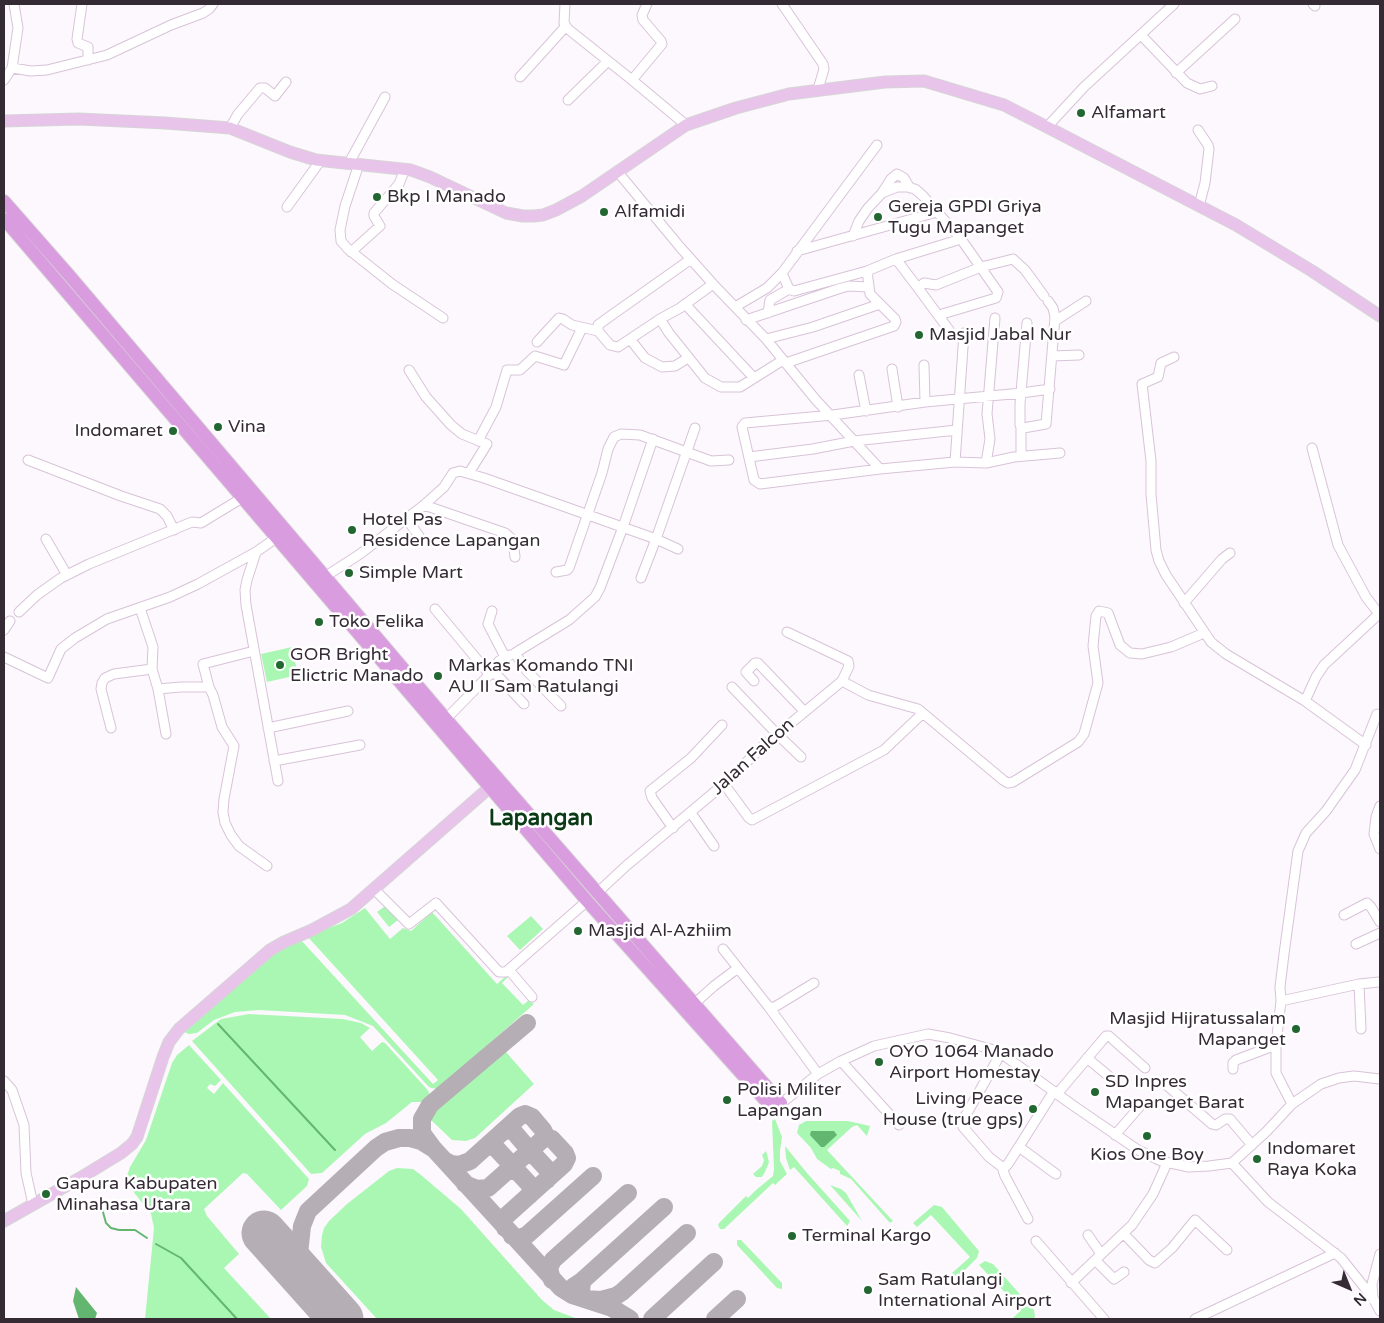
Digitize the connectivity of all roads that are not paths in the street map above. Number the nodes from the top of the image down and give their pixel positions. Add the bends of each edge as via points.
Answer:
1 (14, 4) edge
2 (82, 4) edge
3 (212, 4) edge
4 (565, 4) edge
5 (647, 4) edge
6 (782, 4) edge
7 (1174, 4) edge
8 (1236, 19) dead end
9 (566, 26) junction
10 (1141, 35) junction
11 (88, 60) junction
12 (608, 60) junction
13 (12, 68) junction
14 (1176, 73) junction
15 (520, 77) dead end
16 (4, 80) edge
17 (632, 80) junction
18 (286, 82) dead end
19 (1212, 86) dead end
20 (818, 89) junction
21 (385, 97) dead end
22 (568, 100) dead end
23 (4, 121) edge
24 (686, 125) junction
25 (1047, 126) junction
26 (230, 128) junction
27 (1198, 130) dead end
28 (877, 145) dead end
29 (321, 160) junction
30 (354, 164) junction
31 (405, 169) junction
32 (617, 171) junction
33 (4, 201) edge
34 (1199, 206) junction
35 (287, 207) dead end
36 (937, 212) junction
37 (4, 219) edge
38 (853, 236) junction
39 (961, 239) junction
40 (797, 251) junction
41 (351, 252) junction
42 (691, 259) junction
43 (896, 259) junction
44 (981, 267) junction
45 (867, 271) junction
46 (782, 273) junction
47 (713, 284) junction
48 (868, 286) junction
49 (767, 288) junction
50 (918, 288) junction
51 (789, 289) junction
52 (770, 300) junction
53 (1086, 301) dead end
54 (685, 304) junction
55 (880, 304) junction
56 (735, 307) junction
57 (768, 312) junction
58 (939, 315) junction
59 (1380, 316) edge
60 (443, 318) dead end
61 (995, 318) dead end
62 (660, 319) junction
63 (746, 320) junction
64 (1055, 321) junction
65 (1026, 322) dead end
66 (582, 328) junction
67 (949, 330) dead end
68 (598, 331) junction
69 (964, 333) dead end
70 (630, 339) junction
71 (766, 339) junction
72 (537, 342) dead end
73 (1079, 355) dead end
74 (1052, 356) junction
75 (1174, 357) dead end
76 (688, 358) junction
77 (784, 361) junction
78 (924, 364) dead end
79 (892, 369) dead end
80 (410, 370) dead end
81 (859, 375) dead end
82 (754, 378) junction
83 (1050, 389) junction
84 (1022, 393) junction
85 (988, 396) junction
86 (960, 398) junction
87 (925, 402) junction
88 (898, 407) junction
89 (866, 411) junction
90 (830, 415) junction
91 (1021, 426) junction
92 (695, 428) dead end
93 (958, 430) junction
94 (653, 439) junction
95 (478, 441) junction
96 (853, 441) junction
97 (1312, 448) dead end
98 (687, 451) junction
99 (1060, 453) dead end
100 (1021, 456) junction
101 (749, 458) junction
102 (28, 460) dead end
103 (729, 460) dead end
104 (955, 462) junction
105 (986, 463) junction
106 (880, 469) junction
107 (227, 471) junction
108 (469, 473) junction
109 (242, 498) junction
110 (424, 505) junction
111 (587, 515) junction
112 (406, 518) junction
113 (623, 527) junction
114 (174, 530) junction
115 (419, 536) dead end
116 (276, 538) junction
117 (46, 539) dead end
118 (656, 539) junction
119 (678, 549) dead end
120 (256, 552) junction
121 (1230, 554) dead end
122 (515, 557) dead end
123 (556, 572) dead end
124 (67, 575) junction
125 (326, 576) junction
126 (641, 578) dead end
127 (1184, 603) junction
128 (140, 608) junction
129 (435, 609) dead end
130 (492, 611) dead end
131 (19, 612) dead end
132 (1380, 613) edge
133 (10, 621) dead end
134 (4, 630) edge
135 (787, 632) dead end
136 (1204, 634) junction
137 (254, 651) junction
138 (515, 653) junction
139 (4, 657) edge
140 (505, 657) junction
141 (152, 669) junction
142 (491, 673) junction
143 (401, 674) junction
144 (754, 681) dead end
145 (842, 681) junction
146 (208, 687) junction
147 (732, 687) dead end
148 (158, 689) junction
149 (1305, 701) junction
150 (524, 704) dead end
151 (561, 706) dead end
152 (348, 711) dead end
153 (804, 711) junction
154 (923, 713) junction
155 (1377, 714) dead end
156 (446, 718) junction
157 (722, 725) dead end
158 (111, 728) dead end
159 (268, 728) junction
160 (166, 734) dead end
161 (777, 734) junction
162 (360, 744) dead end
163 (1366, 745) junction
164 (801, 757) dead end
165 (274, 761) junction
166 (500, 779) junction
167 (278, 781) dead end
168 (724, 784) junction
169 (490, 788) junction
170 (1380, 806) edge
171 (691, 813) junction
172 (672, 828) junction
173 (714, 846) dead end
174 (1380, 849) edge
175 (267, 866) dead end
176 (374, 889) junction
177 (592, 897) junction
178 (1344, 915) dead end
179 (1380, 922) edge
180 (1380, 933) edge
181 (1356, 944) dead end
182 (723, 950) dead end
183 (738, 968) junction
184 (509, 970) junction
185 (1378, 982) dead end
186 (814, 983) dead end
187 (1359, 984) junction
188 (532, 997) dead end
189 (1281, 1001) junction
190 (694, 1004) junction
191 (768, 1006) junction
192 (1361, 1029) dead end
193 (1276, 1045) junction
194 (1001, 1053) junction
195 (1088, 1058) junction
196 (841, 1061) junction
197 (1145, 1068) dead end
198 (1233, 1070) dead end
199 (818, 1074) junction
200 (1111, 1078) dead end
201 (1380, 1079) edge
202 (4, 1081) edge
203 (1163, 1082) dead end
204 (1055, 1092) junction
205 (1292, 1104) junction
206 (1141, 1105) dead end
207 (777, 1107) junction
208 (899, 1125) dead end
209 (1115, 1135) junction
210 (1252, 1145) junction
211 (1019, 1147) junction
212 (1232, 1162) junction
213 (1167, 1164) junction
214 (1002, 1167) junction
215 (1056, 1174) dead end
216 (33, 1204) junction
217 (1028, 1219) dead end
218 (4, 1221) edge
219 (1124, 1234) junction
220 (1088, 1235) dead end
221 (1036, 1241) dead end
222 (1227, 1250) dead end
223 (1335, 1253) junction
224 (1380, 1254) edge
225 (1098, 1257) junction
226 (1124, 1272) dead end
227 (1071, 1283) junction
228 (1377, 1303) edge
229 (1104, 1319) edge
230 (1195, 1319) edge

1 - 13 street via 18,28
2 - 11 street via 77,39 78,43 88,47
3 - 11 street via 203,13 107,55
4 - 9 street
5 - 17 street via 643,20 662,44
6 - 20 street via 823,64
7 - 10 street
8 - 14 street
9 - 12 street
9 - 15 street
10 - 14 street
10 - 25 street
11 - 13 street via 47,70
12 - 17 street
12 - 22 street
13 - 16 street
14 - 19 street via 1194,88
17 - 24 street
18 - 26 street via 275,96 260,88
20 - 24 main road via 789,94
20 - 25 main road via 924,81 1004,105
21 - 30 street via 359,142
23 - 26 main road via 79,119
24 - 32 main road
25 - 34 main road
26 - 29 main road via 290,152
27 - 34 street via 1209,149
28 - 40 street
29 - 30 main road
29 - 35 street
30 - 31 main road
30 - 41 street via 340,230 341,241
31 - 32 main road via 506,213 523,216 544,215 556,210
31 - 41 street via 400,184 374,213 379,227
32 - 42 street
33 - 107 highway via 69,275
34 - 59 main road via 1295,260
36 - 38 street
36 - 38 street via 923,196 910,188 897,187 882,193 863,214
36 - 39 street
37 - 107 highway
38 - 40 street
39 - 43 street
39 - 44 street
40 - 46 street
41 - 60 street
42 - 47 street
42 - 68 street via 598,325
43 - 45 street
43 - 50 street
44 - 50 street via 940,284 924,283
44 - 58 street via 998,292 996,298
44 - 64 street via 1013,259 1046,299 1055,313
45 - 48 street
45 - 51 street via 794,291
46 - 49 street
46 - 51 street
47 - 54 street
47 - 56 street
48 - 55 street via 870,294
48 - 57 street via 841,288
49 - 52 street
49 - 56 street
50 - 58 street
51 - 52 street
52 - 57 street
53 - 64 street
54 - 62 street
54 - 82 street
55 - 71 street
55 - 77 street via 895,319 894,326
56 - 63 street
57 - 63 street
58 - 67 street
61 - 85 street
62 - 70 street
62 - 76 street
63 - 71 street
64 - 74 street
65 - 84 street
66 - 68 street
66 - 72 street via 559,318
66 - 95 street via 564,365 535,356 520,370 507,370 496,407
68 - 70 street via 615,348
69 - 86 street
70 - 76 street via 645,358 662,367 675,366
71 - 77 street
73 - 74 street
74 - 83 street
75 - 127 street via 1162,362 1159,376 1142,385 1151,461 1156,550 1166,575
76 - 82 street via 705,378 721,387 740,387
77 - 82 street
77 - 90 street
78 - 87 street
79 - 88 street
80 - 95 street via 426,397 451,426
81 - 89 street
83 - 84 street
83 - 91 street via 1046,424
84 - 85 street
84 - 91 street
85 - 86 street
85 - 105 street via 990,435
86 - 87 street
86 - 93 street
87 - 88 street
88 - 89 street
89 - 90 street
90 - 96 street
90 - 101 street via 744,423 742,427
91 - 100 street
92 - 98 street
93 - 96 street
93 - 104 street
94 - 98 street
94 - 111 street via 629,434 614,437
94 - 113 street
95 - 108 street via 487,444
96 - 101 street
96 - 106 street
97 - 132 street via 1338,545 1366,597
98 - 103 street via 710,461
98 - 118 street
99 - 100 street
100 - 105 street
101 - 106 street via 754,480 760,484
102 - 114 street via 160,509
104 - 105 street
104 - 106 street
107 - 109 highway
107 - 125 highway
108 - 110 street via 453,473 444,487
108 - 111 street
109 - 114 street via 201,523 193,521
109 - 116 highway
110 - 112 street
110 - 122 street via 505,533 513,540
111 - 113 street
111 - 123 street via 569,568
112 - 115 street
112 - 125 street
113 - 118 street
113 - 138 street via 595,597 569,620
114 - 124 street
116 - 120 street
116 - 143 highway
117 - 124 street
118 - 119 street
118 - 126 street
120 - 128 street via 198,584
120 - 137 street via 245,590
121 - 127 street
124 - 131 street
125 - 143 highway
127 - 136 street
128 - 139 street via 107,620 68,642 61,649 48,678
128 - 141 street via 153,647
129 - 142 street
130 - 140 street via 488,624
132 - 149 street via 1324,665
133 - 134 street
135 - 145 street via 848,661
136 - 149 street via 1226,654
136 - 154 street via 1142,654 1130,653 1120,645 1108,613 1099,611 1093,646 1098,683 1084,734 1078,742 1013,782 1003,780
137 - 146 street via 203,664
137 - 159 street
138 - 140 street
138 - 151 street via 526,670
140 - 142 street via 495,664
141 - 148 street
141 - 158 street via 105,678 101,689
142 - 150 street via 496,674
142 - 156 street
143 - 156 highway
143 - 169 highway
144 - 153 street via 746,672 758,663
145 - 153 street, Jalan Falcon
145 - 154 street via 868,695 911,706
146 - 148 street
146 - 175 street via 214,696 222,727 234,746 224,799 225,823 240,846
147 - 161 street
148 - 160 street
149 - 163 street
152 - 159 street
153 - 161 street, Jalan Falcon
154 - 168 street via 884,750 752,820
155 - 163 street
156 - 166 highway
157 - 172 street via 691,758 650,791
159 - 165 street
161 - 164 street
161 - 168 street, Jalan Falcon
162 - 165 street
163 - 189 street via 1355,770 1306,833 1298,850 1280,987
165 - 167 street
166 - 169 main road
166 - 177 highway
168 - 171 street, Jalan Falcon
169 - 176 main road
169 - 177 highway
170 - 174 street via 1374,834
171 - 172 street, Jalan Falcon
171 - 173 street
172 - 177 street, Jalan Falcon
176 - 184 street via 409,924 436,904 499,972
176 - 216 main road via 338,917 270,950 179,1029 163,1057 135,1141 121,1153
177 - 184 street, Jalan Falcon
177 - 190 highway
177 - 207 highway
178 - 179 street via 1367,903
180 - 181 street
182 - 183 street
183 - 190 street
183 - 191 street
184 - 188 street
185 - 187 street
186 - 191 street via 773,1008
187 - 189 street
187 - 192 street
189 - 193 street
190 - 207 highway
191 - 199 street
193 - 198 street via 1236,1060
193 - 205 street via 1276,1073
194 - 196 street via 928,1034 874,1046
194 - 204 street
194 - 214 street via 962,1122 989,1157
195 - 197 street via 1108,1036
195 - 200 street
195 - 204 street
196 - 199 street
196 - 208 street
199 - 207 street
201 - 205 street via 1339,1078 1322,1084
202 - 216 street via 12,1090 24,1126 26,1173
203 - 210 street via 1212,1124 1230,1119
204 - 209 street
204 - 211 street
205 - 210 street
206 - 209 street
209 - 213 street
210 - 212 street
211 - 214 street via 1008,1164
211 - 215 street
212 - 213 street via 1189,1167
212 - 223 street via 1268,1202
213 - 219 street via 1153,1194
214 - 217 street
216 - 218 main road
219 - 222 street via 1154,1263 1172,1248 1195,1220
219 - 225 street
220 - 225 street
221 - 227 street
223 - 228 street
223 - 230 street
224 - 228 street via 1372,1284
225 - 226 street via 1114,1279
225 - 227 street
227 - 229 street

